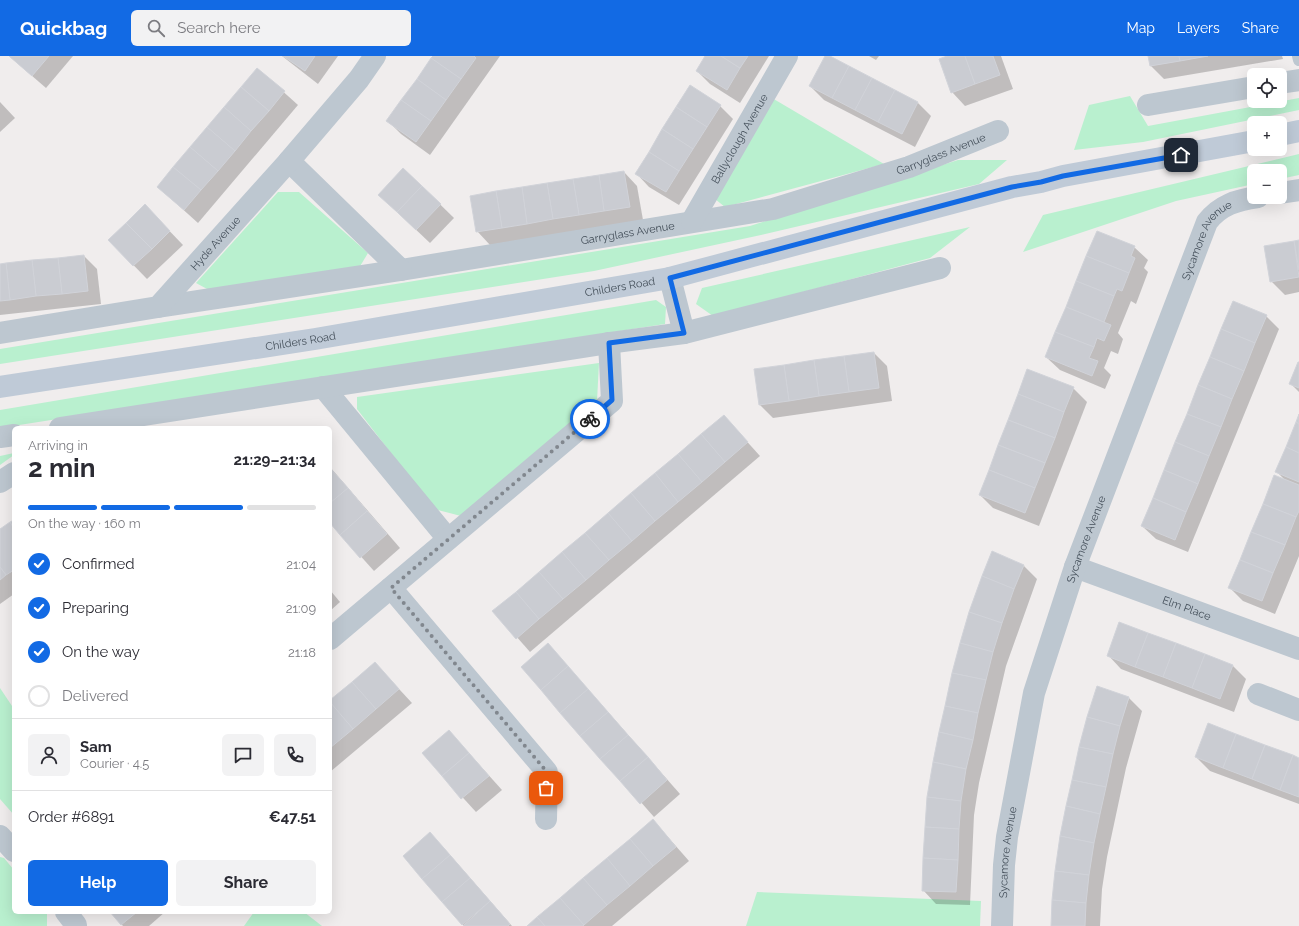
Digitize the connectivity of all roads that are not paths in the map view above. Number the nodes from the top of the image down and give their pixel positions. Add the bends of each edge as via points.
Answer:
1 (375, 56) edge
2 (787, 56) edge
3 (1298, 56) edge
4 (1299, 60) edge
5 (1299, 80) edge
6 (1287, 82) edge
7 (1247, 88) edge
8 (1148, 105) dead end
9 (998, 131) dead end
10 (1299, 131) edge
11 (1287, 134) edge
12 (1247, 142) edge
13 (289, 161) junction
14 (1299, 190) edge
15 (1287, 192) edge
16 (1247, 200) edge
17 (692, 221) junction
18 (940, 268) dead end
19 (401, 270) junction
20 (670, 278) junction
21 (158, 307) junction
22 (0, 333) edge
23 (684, 333) junction
24 (609, 343) junction
25 (0, 387) edge
26 (322, 387) junction
27 (83, 426) edge
28 (12, 435) edge
29 (0, 438) edge
30 (12, 474) edge
31 (0, 482) edge
32 (448, 539) junction
33 (1075, 567) junction
34 (391, 588) junction
35 (332, 637) edge
36 (1297, 642) edge
37 (1258, 694) dead end
38 (1299, 710) edge
39 (546, 819) dead end
40 (0, 836) edge
41 (12, 849) edge
42 (68, 914) edge
43 (74, 926) edge
44 (1002, 926) edge

1 - 13 street, Hyde Avenue via 359,79
2 - 17 street, Ballyclough Avenue
3 - 4 lane
5 - 6 street
7 - 8 street
9 - 17 street, Garryglass Avenue via 909,168 774,209
10 - 11 main road
12 - 20 main road, Childers Road via 1012,187
13 - 19 street
13 - 21 street, Hyde Avenue
14 - 15 street
16 - 33 street, Sycamore Avenue via 1224,206 1207,222
17 - 19 street, Garryglass Avenue
18 - 23 street
19 - 21 street, Garryglass Avenue
20 - 23 street
20 - 25 main road, Childers Road via 315,339
21 - 22 street
23 - 24 street
24 - 26 street
24 - 32 street via 612,400
26 - 27 street
26 - 32 street
28 - 29 street
30 - 31 street
32 - 34 street
33 - 36 street, Elm Place
33 - 44 street, Sycamore Avenue via 1041,672 1028,723 1007,836
34 - 35 street
34 - 39 street via 547,772
37 - 38 street
40 - 41 street
42 - 43 street via 76,925

